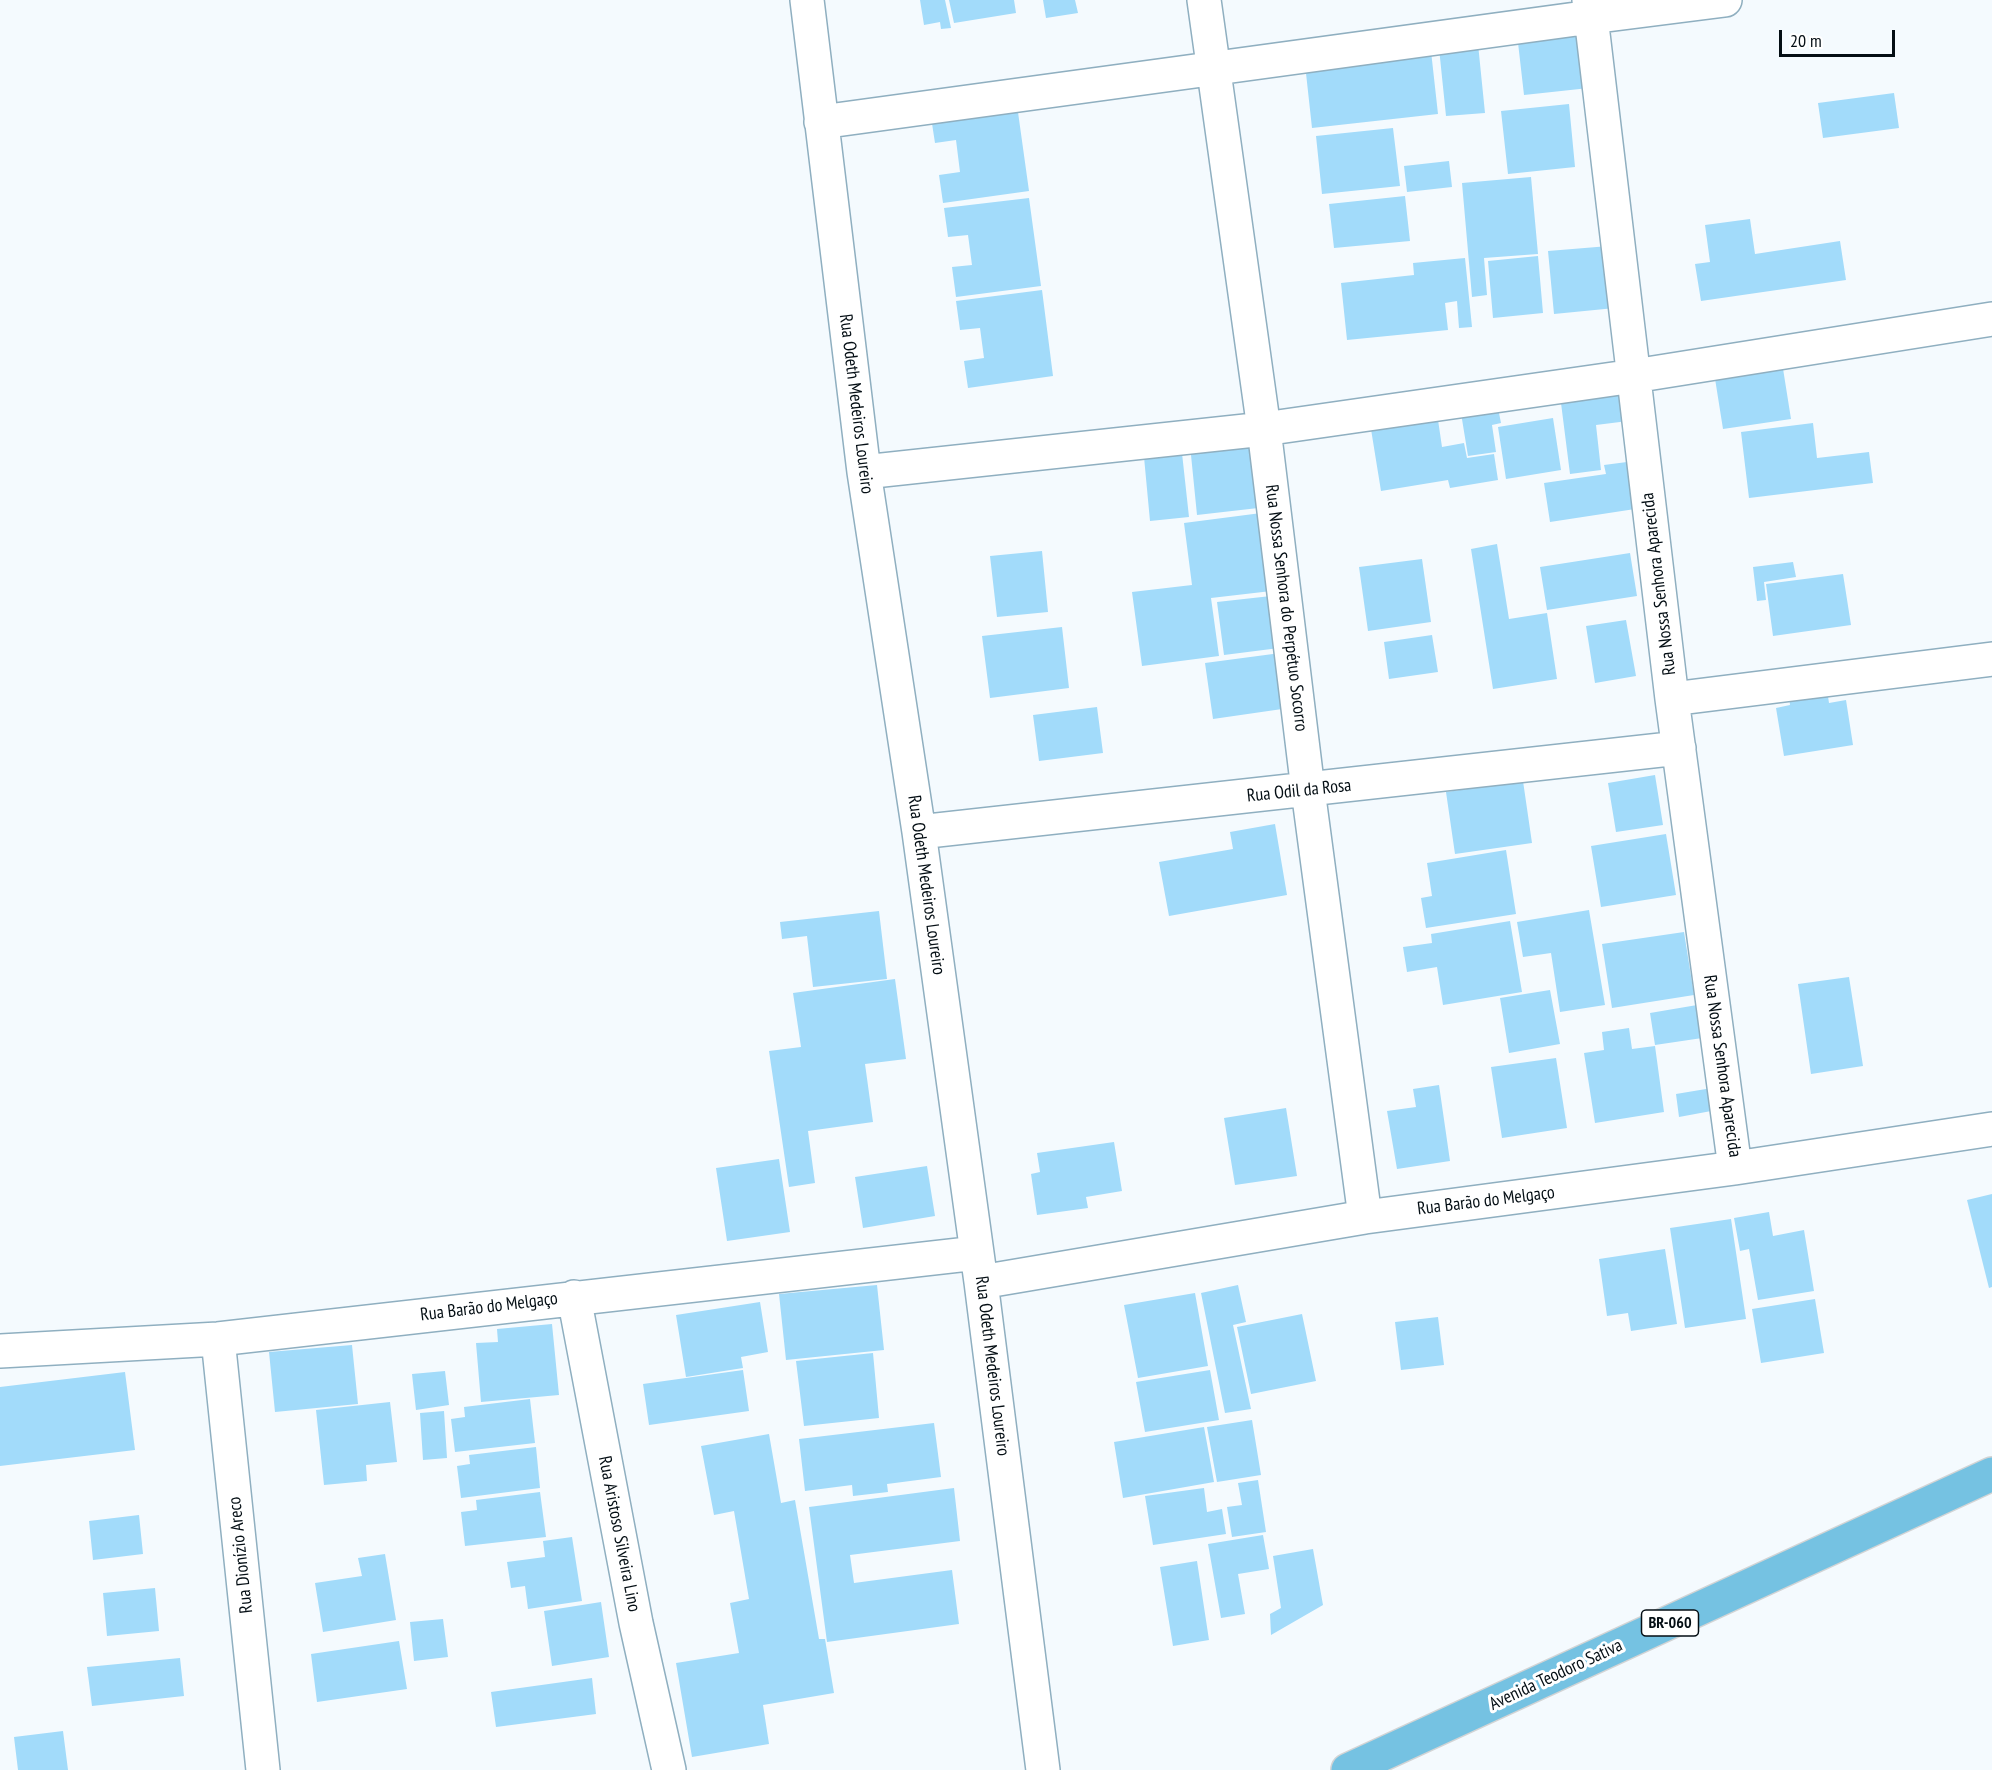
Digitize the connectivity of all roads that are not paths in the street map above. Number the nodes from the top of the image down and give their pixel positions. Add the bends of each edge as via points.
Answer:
1 (807, 0) edge
2 (1204, 0) edge
3 (1725, 0) edge
4 (1590, 8) edge
5 (1213, 70) junction
6 (821, 122) junction
7 (1992, 319) edge
8 (1634, 376) junction
9 (1264, 429) junction
10 (864, 472) junction
11 (1992, 659) edge
12 (1672, 699) junction
13 (1679, 748) junction
14 (1308, 790) junction
15 (919, 832) junction
16 (1992, 1129) edge
17 (1736, 1168) junction
18 (1365, 1217) junction
19 (979, 1267) junction
20 (574, 1297) junction
21 (218, 1339) junction
22 (0, 1350) edge
23 (1992, 1474) edge
24 (263, 1770) edge
25 (669, 1770) edge
26 (1043, 1770) edge
27 (1348, 1770) edge

1 - 6 street, Rua Odeth Medeiros Loureiro
2 - 5 street, Rua Nossa Senhora do Perpétuo Socorro
3 - 4 street
4 - 5 street
4 - 8 street, Rua Nossa Senhora Aparecida
5 - 6 street
5 - 9 street, Rua Nossa Senhora do Perpétuo Socorro
6 - 10 street, Rua Odeth Medeiros Loureiro
7 - 8 street
8 - 9 street
8 - 12 street, Rua Nossa Senhora Aparecida
9 - 10 street
9 - 14 street, Rua Nossa Senhora do Perpétuo Socorro
10 - 15 street, Rua Odeth Medeiros Loureiro
11 - 12 street
12 - 13 street, Rua Nossa Senhora Aparecida
13 - 14 street, Rua Odil da Rosa
13 - 17 street, Rua Nossa Senhora Aparecida
14 - 15 street, Rua Odil da Rosa
14 - 18 street, Rua Nossa Senhora do Perpétuo Socorro
15 - 19 street, Rua Odeth Medeiros Loureiro
16 - 17 street, Rua Barão do Melgaço
17 - 18 street, Rua Barão do Melgaço
18 - 19 street, Rua Barão do Melgaço
19 - 20 street, Rua Barão do Melgaço
19 - 26 street, Rua Odeth Medeiros Loureiro
20 - 21 street, Rua Barão do Melgaço
20 - 25 street, Rua Aristoso Silveira Lino via 636,1623
21 - 22 street, Rua Barão do Melgaço
21 - 24 street, Rua Dionízio Areco
23 - 27 main road, Avenida Teodoro Sativa / BR-060

